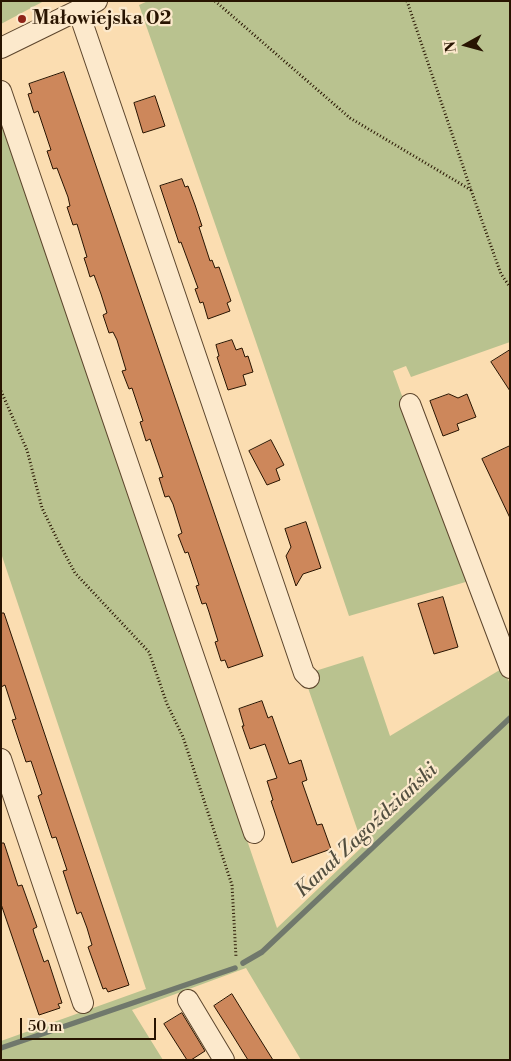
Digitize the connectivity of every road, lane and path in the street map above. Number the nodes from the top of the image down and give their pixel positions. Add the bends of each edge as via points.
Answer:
1 (97, 1) edge
2 (215, 1) edge
3 (407, 1) edge
4 (78, 10) junction
5 (1, 48) edge
6 (1, 91) edge
7 (471, 190) junction
8 (510, 286) edge
9 (1, 390) edge
10 (410, 404) dead end
11 (510, 668) edge
12 (310, 678) dead end
13 (1, 759) edge
14 (254, 833) dead end
15 (236, 957) dead end
16 (188, 1000) dead end
17 (83, 1003) dead end
18 (224, 1060) edge

1 - 4 street
2 - 7 path via 350,118
3 - 7 path
4 - 5 street
4 - 12 street via 304,673
6 - 14 street
7 - 8 path via 502,274
9 - 15 path via 27,450 42,508 58,543 75,573 149,652 183,736 232,885
10 - 11 street
13 - 17 street
16 - 18 street

